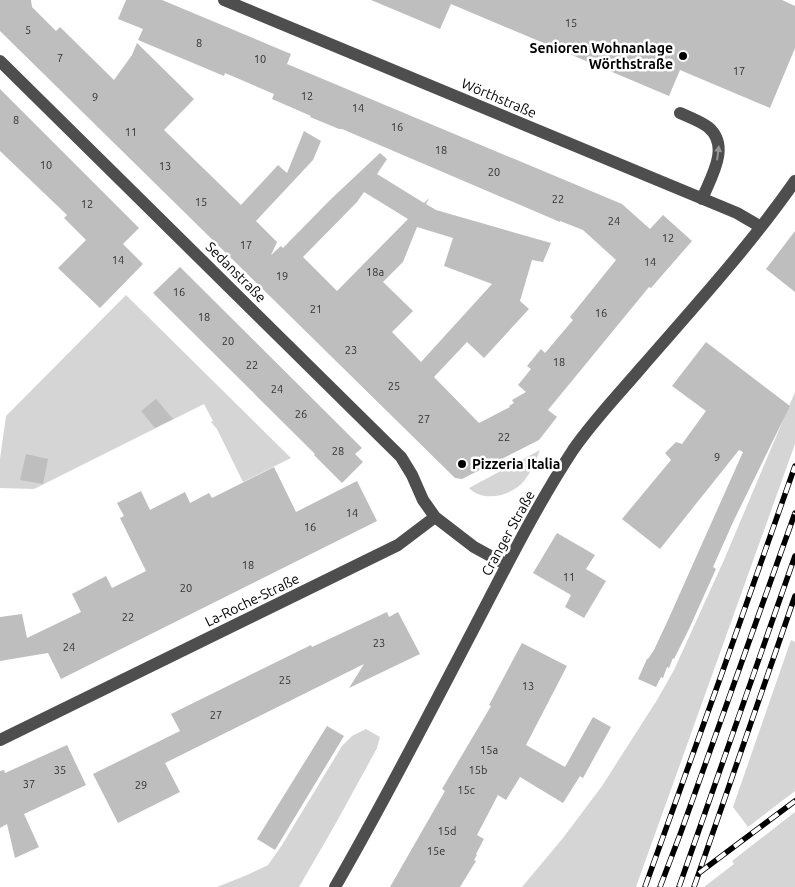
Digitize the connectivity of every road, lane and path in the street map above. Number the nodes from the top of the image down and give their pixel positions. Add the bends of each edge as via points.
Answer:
1 (224, 0) edge
2 (0, 61) edge
3 (680, 113) dead end
4 (795, 181) edge
5 (702, 199) junction
6 (760, 227) junction
7 (434, 517) junction
8 (507, 565) junction
9 (0, 740) edge
10 (335, 887) edge

1 - 5 street, Wörthstraße
2 - 7 street, Sedanstraße via 401,457
5 -> 3 street via 719,157 719,146 710,128
4 - 6 street, Cranger Straße
5 - 6 street, Wörthstraße via 737,213
6 - 8 street, Cranger Straße via 575,448
7 - 8 street via 474,547
7 - 9 street, La-Roche-Straße via 398,545
8 - 10 street, Cranger Straße

